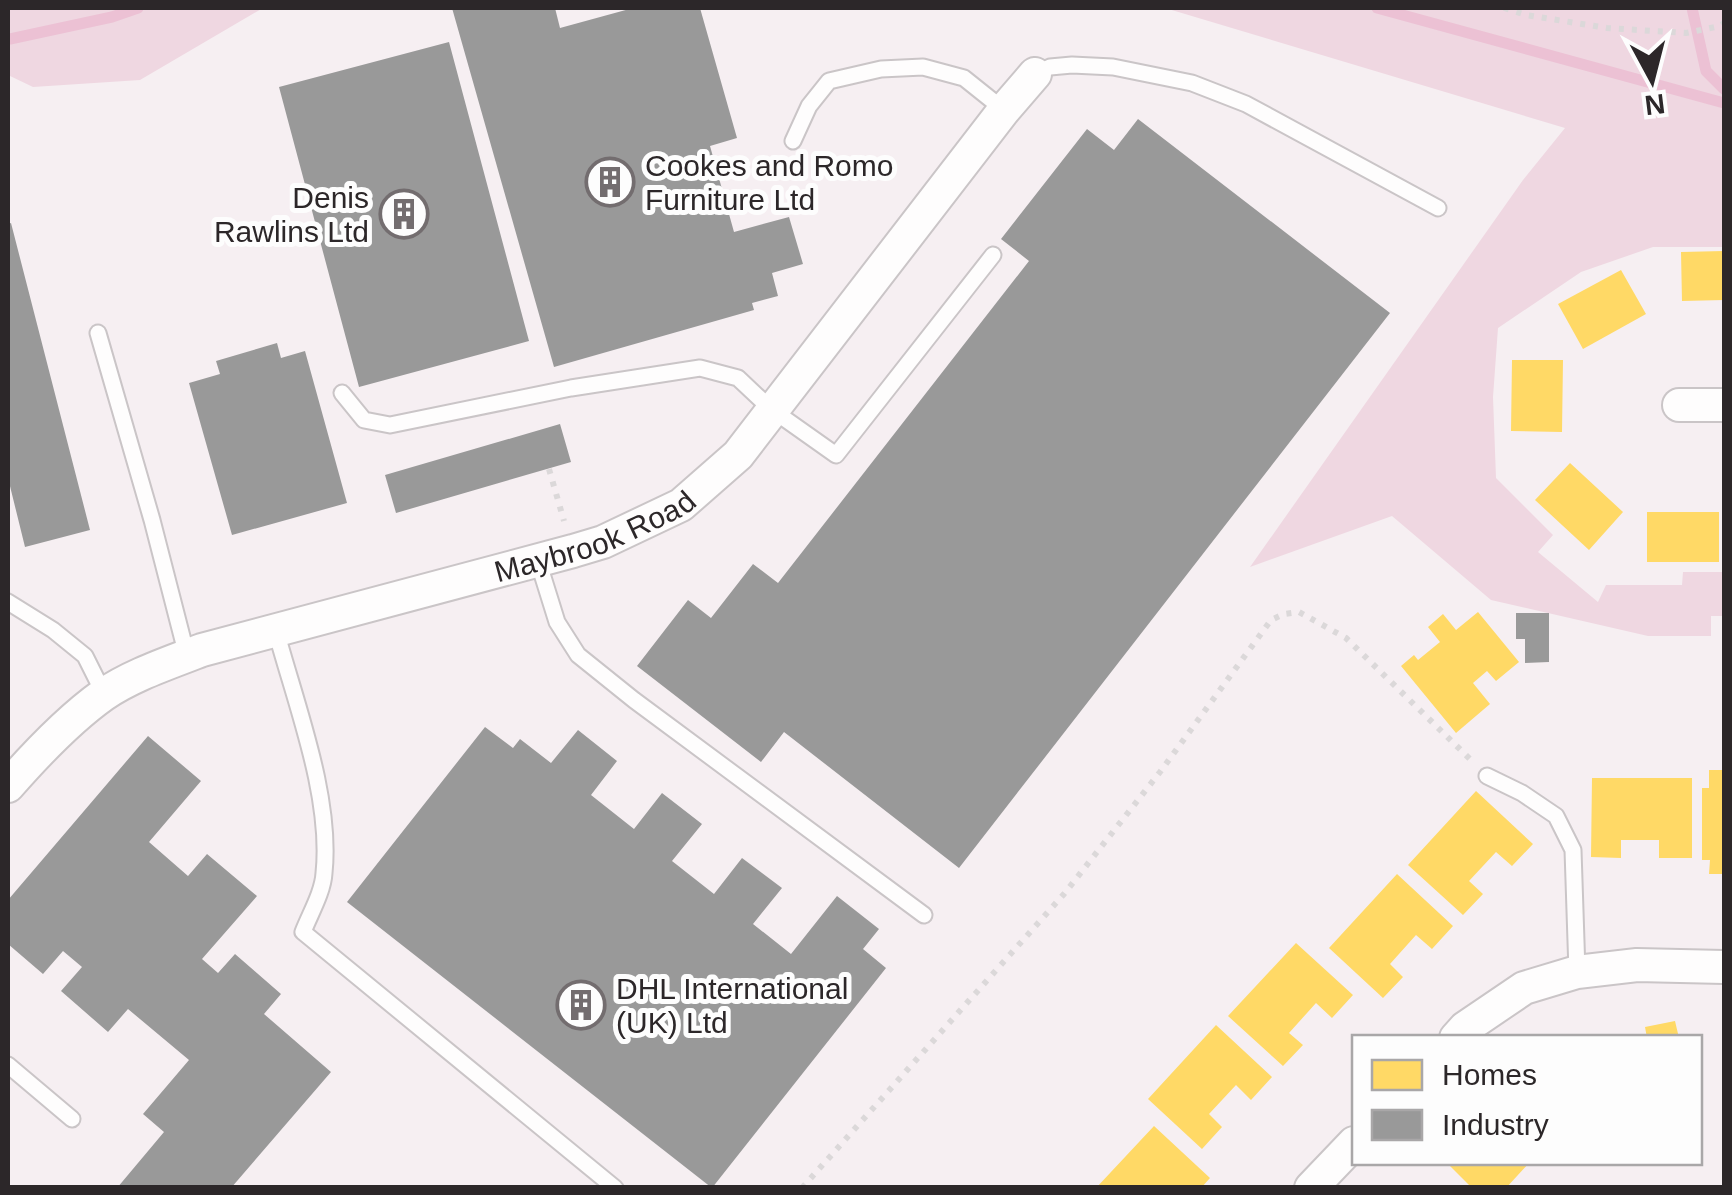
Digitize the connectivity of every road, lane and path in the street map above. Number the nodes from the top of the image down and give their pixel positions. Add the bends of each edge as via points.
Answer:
1 (1504, 8) edge
2 (1724, 23) edge
3 (1035, 74) joint
4 (1004, 110) junction
5 (793, 141) dead end
6 (1438, 208) dead end
7 (993, 255) dead end
8 (98, 333) dead end
9 (342, 393) dead end
10 (1679, 405) dead end
11 (1724, 406) edge
12 (771, 409) junction
13 (549, 468) dead end
14 (572, 551) junction
15 (538, 561) junction
16 (8, 602) edge
17 (276, 630) junction
18 (187, 656) junction
19 (104, 694) junction
20 (1487, 776) joint
21 (8, 786) edge
22 (924, 915) dead end
23 (1724, 967) edge
24 (1577, 972) junction
25 (1459, 1035) edge
26 (8, 1066) edge
27 (72, 1119) dead end
28 (1352, 1145) edge
29 (615, 1188) edge
30 (802, 1188) edge
31 (1312, 1188) edge

1 - 2 path via 1607,28 1686,33
3 - 4 street, Maybrook Road
3 - 6 lane via 1072,64 1192,82 1246,104
4 - 5 lane via 964,78 922,67 880,69 829,80
4 - 12 street, Maybrook Road
7 - 12 lane via 836,455
8 - 18 lane
9 - 12 lane via 364,420 390,424 700,368 738,378
10 - 11 street
12 - 14 street, Maybrook Road via 738,455 681,505
13 - 14 path
14 - 15 street, Maybrook Road
15 - 17 street, Maybrook Road
15 - 22 lane via 557,622 578,655
16 - 19 lane via 85,656
17 - 18 street, Maybrook Road
17 - 29 lane via 321,797 325,838 324,878 303,932
18 - 19 street, Maybrook Road
19 - 21 street, Maybrook Road
20 - 24 lane via 1556,816 1573,850
20 - 30 path via 1346,638 1299,612 1271,620 1064,894
23 - 24 street
24 - 25 street via 1524,988
26 - 27 lane
28 - 31 street

